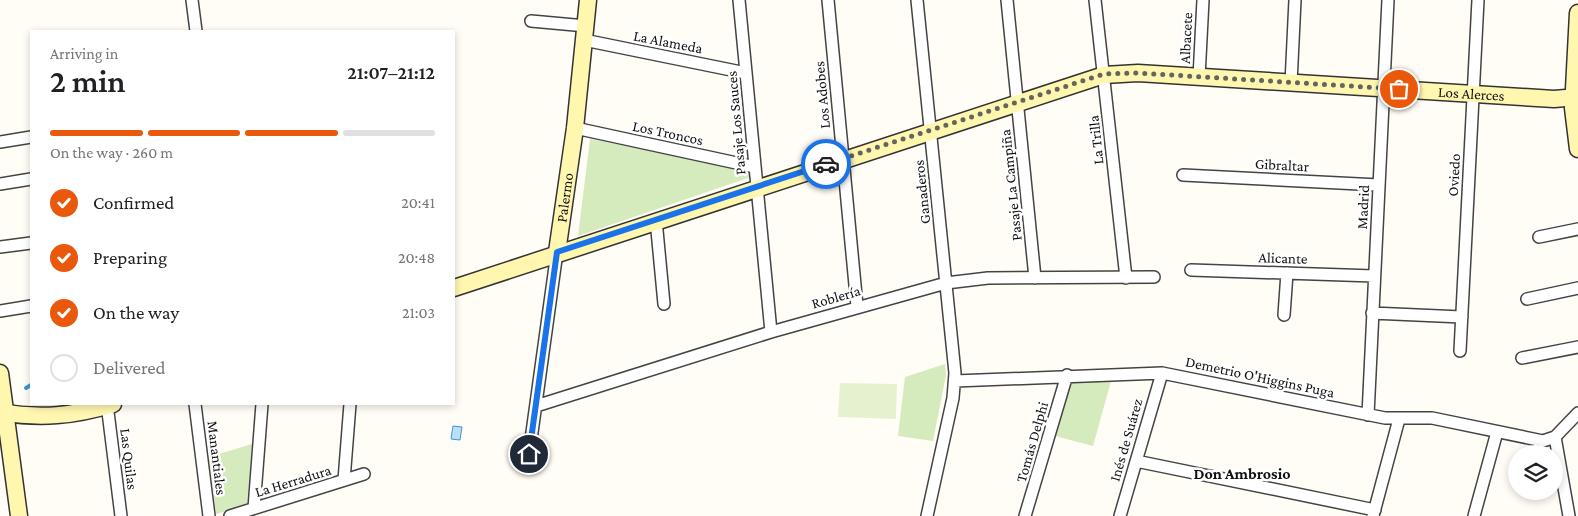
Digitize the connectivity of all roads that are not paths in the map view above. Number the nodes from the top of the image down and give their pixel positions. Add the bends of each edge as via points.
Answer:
1 (192, 0) edge
2 (588, 0) edge
3 (739, 0) edge
4 (828, 0) edge
5 (917, 0) edge
6 (1007, 0) edge
7 (1094, 0) edge
8 (1203, 0) edge
9 (1295, 0) edge
10 (1388, 0) edge
11 (1478, 0) edge
12 (1578, 13) edge
13 (531, 21) dead end
14 (196, 30) edge
15 (585, 33) junction
16 (746, 73) junction
17 (1104, 74) junction
18 (1199, 77) junction
19 (1291, 83) junction
20 (1383, 88) junction
21 (1473, 94) junction
22 (1576, 97) edge
23 (1017, 102) junction
24 (575, 128) junction
25 (931, 130) junction
26 (30, 137) edge
27 (0, 142) edge
28 (1578, 149) edge
29 (843, 159) junction
30 (755, 167) junction
31 (1183, 175) dead end
32 (30, 179) edge
33 (0, 184) edge
34 (1379, 185) junction
35 (757, 187) junction
36 (656, 220) junction
37 (1578, 229) edge
38 (1539, 238) dead end
39 (30, 243) edge
40 (0, 247) edge
41 (557, 252) junction
42 (1191, 270) dead end
43 (1287, 273) junction
44 (1374, 276) junction
45 (1154, 277) dead end
46 (1035, 278) junction
47 (1126, 278) junction
48 (946, 283) junction
49 (455, 288) edge
50 (1578, 288) edge
51 (1528, 299) dead end
52 (664, 304) dead end
53 (30, 306) edge
54 (857, 306) junction
55 (0, 311) edge
56 (1372, 313) junction
57 (1284, 315) dead end
58 (1462, 317) junction
59 (770, 332) junction
60 (1578, 347) edge
61 (1460, 351) dead end
62 (1522, 358) dead end
63 (0, 373) edge
64 (1162, 373) junction
65 (1067, 375) junction
66 (955, 381) junction
67 (105, 405) edge
68 (109, 405) edge
69 (195, 405) edge
70 (262, 405) edge
71 (350, 405) edge
72 (536, 406) junction
73 (3, 413) edge
74 (1578, 413) edge
75 (1368, 415) junction
76 (1399, 419) junction
77 (1497, 432) junction
78 (1555, 437) junction
79 (529, 454) dead end
80 (1136, 461) junction
81 (364, 474) dead end
82 (344, 480) junction
83 (254, 508) junction
84 (1374, 513) edge
85 (19, 516) edge
86 (121, 516) edge
87 (209, 516) edge
88 (230, 516) edge
89 (927, 516) edge
90 (1025, 516) edge
91 (1120, 516) edge
92 (1474, 516) edge
93 (1569, 516) edge

1 - 14 street
2 - 15 street, Palermo
3 - 16 street, Pasaje Los Sauces
4 - 29 street, Los Adobes
5 - 25 street, Ganaderos
6 - 23 street, Pasaje La Campiña
7 - 17 street, La Trilla
8 - 18 street, Albacete
9 - 19 street
10 - 20 street, Madrid
11 - 21 street, Oviedo
12 - 22 street
13 - 15 street, La Alameda
15 - 16 street, La Alameda
15 - 24 street, Palermo
16 - 30 street, Pasaje Los Sauces
17 - 18 street, Los Alerces
17 - 23 street, Los Alerces
17 - 47 street, La Trilla
18 - 19 street, Los Alerces
19 - 20 street, Los Alerces
20 - 21 street, Los Alerces
20 - 34 street, Madrid
21 - 22 street, Los Alerces via 1554,99
21 - 58 street, Oviedo
22 - 28 street via 1574,123
23 - 25 street, Los Alerces
23 - 46 street, Pasaje La Campiña
24 - 30 street, Los Troncos
24 - 41 street, Palermo
25 - 29 street, Los Alerces
25 - 48 street, Ganaderos
26 - 27 street
29 - 35 street, Los Alerces
29 - 54 street, Los Adobes
30 - 35 street, Pasaje Los Sauces
31 - 34 street, Gibraltar
32 - 33 street
34 - 44 street, Madrid
35 - 36 street, Los Alerces
35 - 59 street, Pasaje Los Sauces
36 - 41 street, Los Alerces
36 - 52 street
37 - 38 street
39 - 40 street
41 - 49 street, Los Alerces
41 - 72 street, Palermo
42 - 43 street, Alicante
43 - 44 street, Alicante
43 - 57 street
44 - 56 street, Madrid
45 - 47 street, Roblería
46 - 47 street, Roblería
46 - 48 street, Roblería via 988,278
48 - 54 street, Roblería
48 - 66 street, Ganaderos
50 - 51 street
53 - 55 street
54 - 59 street, Roblería
56 - 58 street
56 - 75 street, Madrid
58 - 61 street, Oviedo
59 - 72 street, Roblería
60 - 62 street
63 - 73 street
64 - 65 street, Demetrio O'Higgins Puga
64 - 75 street, Demetrio O'Higgins Puga
64 - 80 street, Inés de Suárez
65 - 66 street, Demetrio O'Higgins Puga
65 - 90 street, Tomás Delphi
66 - 89 street, Ganaderos
67 - 73 street via 51,417
68 - 86 street, Las Quilas
69 - 87 street, Manantiales
70 - 83 street
71 - 82 street
72 - 79 street, Palermo
73 - 85 street
74 - 78 street
75 - 76 street, Demetrio O'Higgins Puga
76 - 77 street, Demetrio O'Higgins Puga via 1432,418
76 - 84 street
77 - 78 street, Demetrio O'Higgins Puga via 1543,441
77 - 92 street
78 - 93 street
80 - 84 street
80 - 91 street, Inés de Suárez
81 - 82 street, La Herradura
82 - 83 street, La Herradura
83 - 88 street, La Herradura

